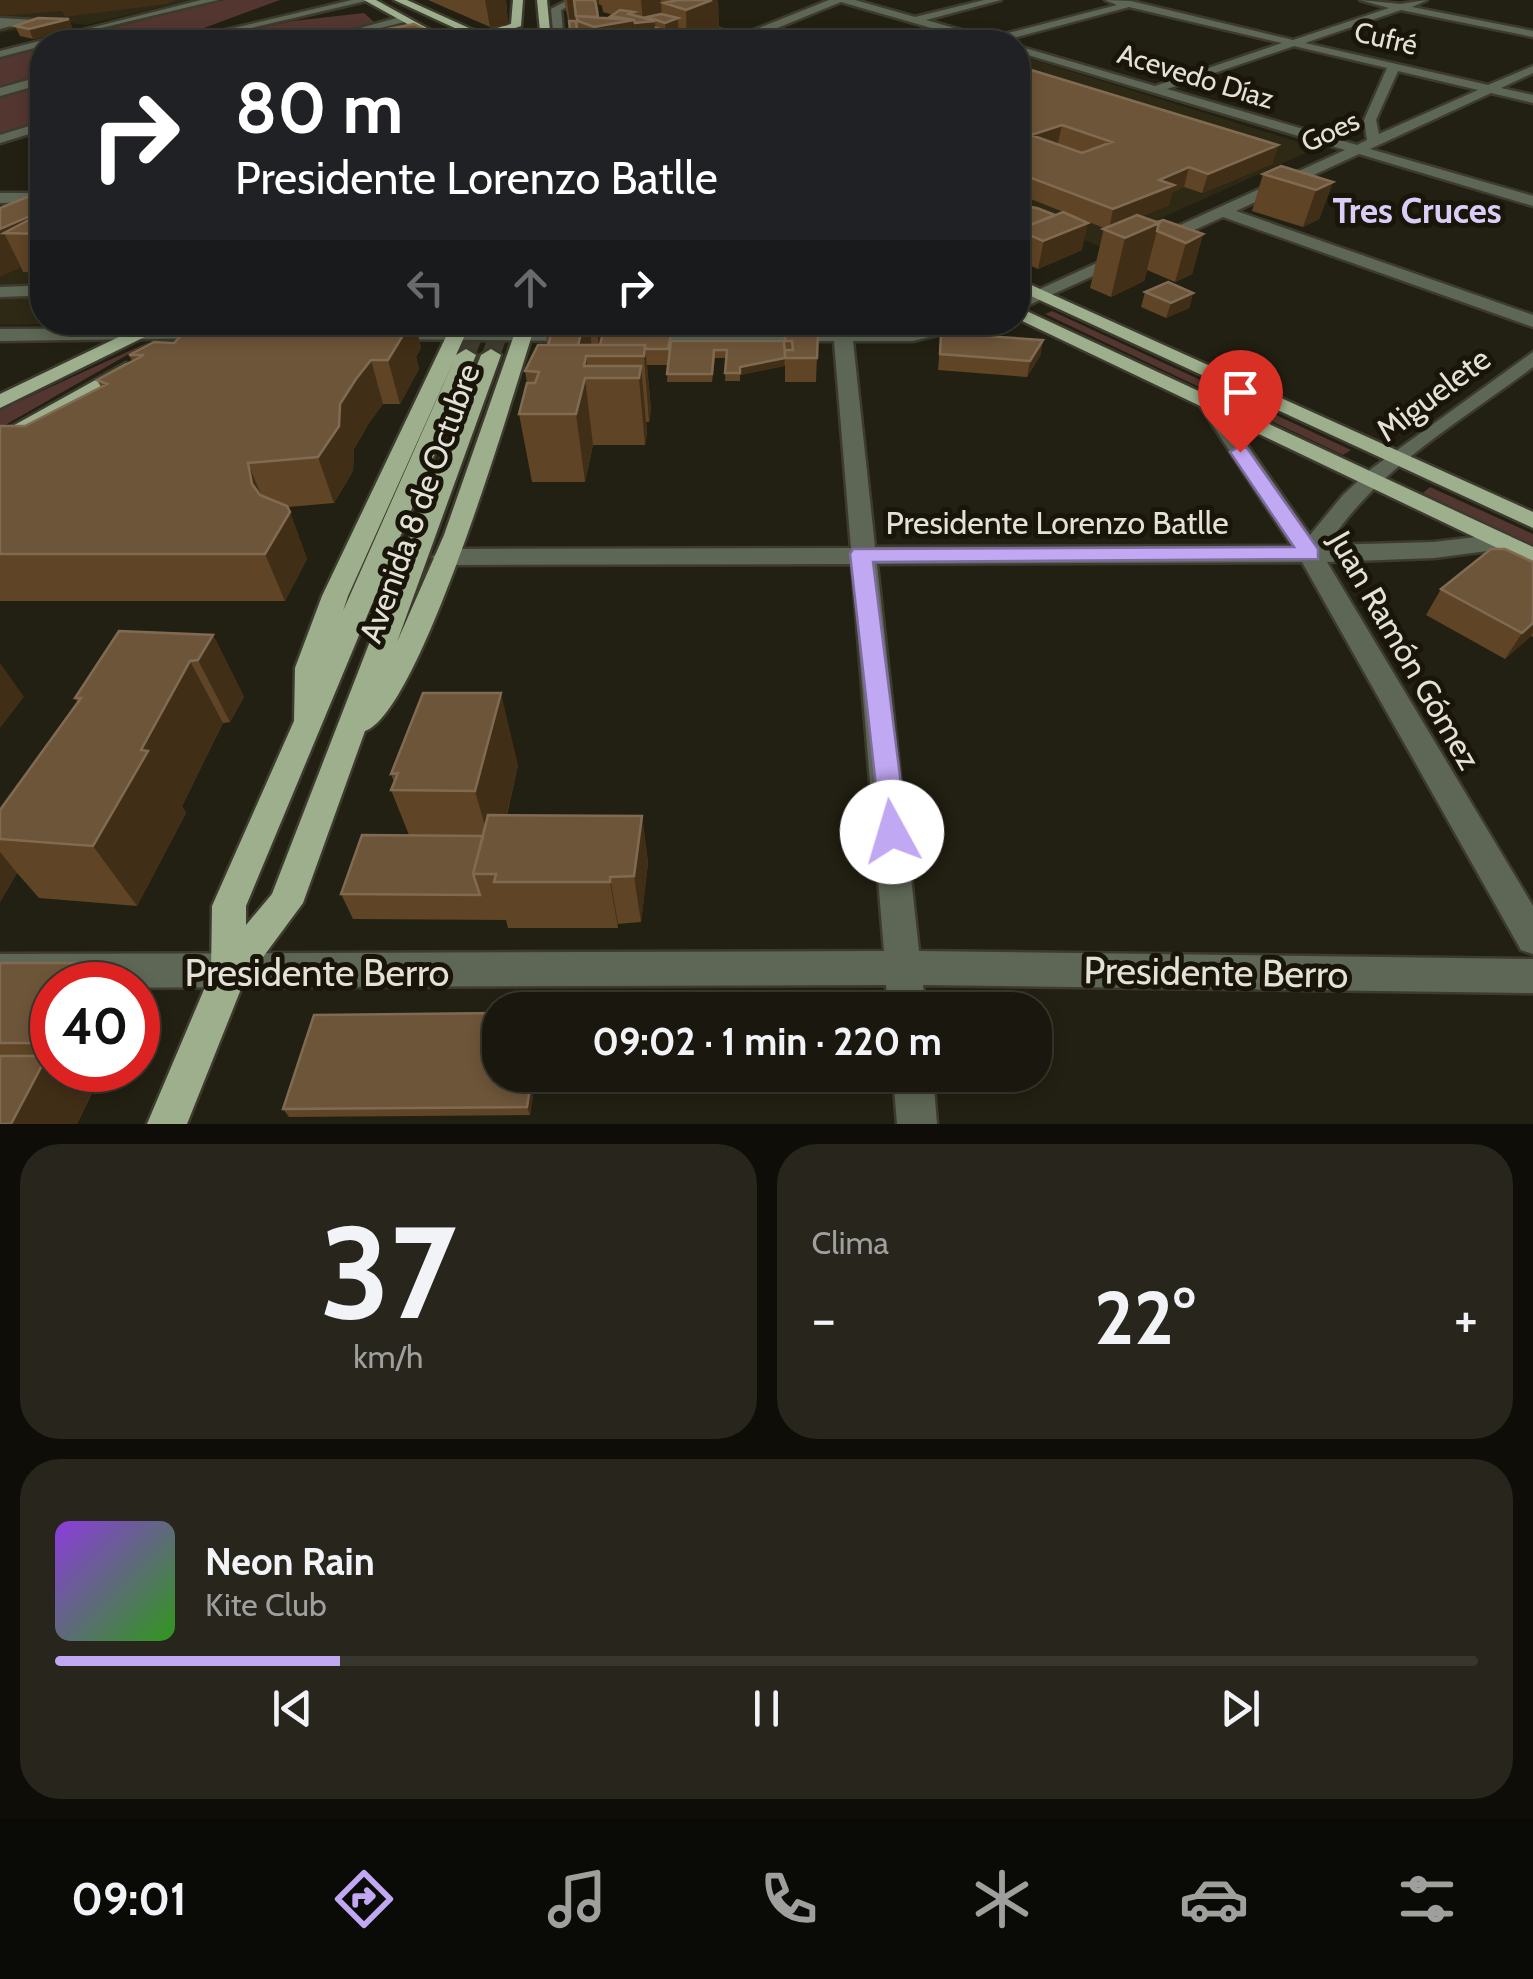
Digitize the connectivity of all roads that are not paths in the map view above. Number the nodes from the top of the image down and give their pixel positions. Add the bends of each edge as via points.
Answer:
1 (213, 0) edge
2 (367, 0) edge
3 (399, 0) edge
4 (518, 0) edge
5 (576, 0) edge
6 (631, 0) edge
7 (840, 0) edge
8 (996, 0) edge
9 (1110, 0) edge
10 (1145, 0) edge
11 (1365, 0) edge
12 (1422, 0) edge
13 (540, 1) edge
14 (1128, 4) junction
15 (279, 5) dead end
16 (1401, 7) junction
17 (268, 10) junction
18 (386, 10) junction
19 (315, 14) junction
20 (297, 17) junction
21 (400, 20) junction
22 (914, 20) junction
23 (94, 30) edge
24 (217, 30) edge
25 (234, 30) edge
26 (361, 30) edge
27 (422, 30) edge
28 (466, 30) joint
29 (502, 30) edge
30 (534, 30) edge
31 (544, 30) edge
32 (558, 30) edge
33 (708, 30) edge
34 (768, 30) edge
35 (948, 30) edge
36 (1030, 31) edge
37 (1533, 34) edge
38 (1296, 43) junction
39 (30, 46) edge
40 (1030, 53) edge
41 (0, 54) edge
42 (1394, 66) junction
43 (1533, 69) edge
44 (1094, 71) junction
45 (30, 83) edge
46 (1111, 89) dead end
47 (1156, 89) junction
48 (1491, 89) junction
49 (0, 92) edge
50 (1533, 99) edge
51 (1134, 100) edge
52 (1213, 108) junction
53 (30, 130) edge
54 (0, 139) edge
55 (1374, 141) junction
56 (1351, 151) junction
57 (0, 198) edge
58 (30, 198) edge
59 (1533, 202) edge
60 (1222, 211) junction
61 (1030, 289) edge
62 (28, 291) dead end
63 (0, 292) edge
64 (1041, 294) junction
65 (1030, 301) edge
66 (1030, 315) edge
67 (1533, 321) edge
68 (0, 335) edge
69 (137, 335) joint
70 (188, 335) edge
71 (367, 335) edge
72 (524, 335) junction
73 (603, 335) edge
74 (843, 335) edge
75 (469, 342) edge
76 (1533, 358) edge
77 (0, 402) edge
78 (1208, 403) junction
79 (0, 442) edge
80 (1400, 460) junction
81 (1372, 482) junction
82 (1533, 521) edge
83 (1501, 542) junction
84 (861, 554) junction
85 (1310, 554) junction
86 (444, 557) junction
87 (1533, 557) edge
88 (346, 744) junction
89 (1533, 938) edge
90 (904, 968) junction
91 (0, 971) edge
92 (229, 973) junction
93 (1533, 976) edge
94 (906, 992) edge
95 (915, 1092) edge
96 (167, 1124) edge
97 (918, 1124) edge

1 - 23 street
2 - 18 main road
2 - 19 street
3 - 28 main road
4 - 29 main road via 516,26
5 - 32 street via 556,8
6 - 33 street
7 - 22 street
7 - 34 street
8 - 22 street
9 - 14 street, Cufré
10 - 14 street
11 - 16 street
12 - 16 street
13 - 30 main road
13 - 31 main road
14 - 36 street
14 - 38 street, Cufré
15 - 17 street
16 - 37 street
16 - 38 street
17 - 20 street
17 - 24 street
18 - 19 street
18 - 21 main road
19 - 20 street
20 - 25 street
21 - 26 street
21 - 27 main road
21 - 28 main road
22 - 35 street
38 - 42 street, Cufré
38 - 47 street
39 - 41 street
40 - 44 street, Acevedo Díaz
42 - 48 street, Cufré
42 - 55 street via 1370,120
43 - 48 street, Goes
44 - 46 street
44 - 47 street, Acevedo Díaz
45 - 49 street
47 - 52 street, Acevedo Díaz
48 - 50 street, Cufré
48 - 55 street, Goes
51 - 52 street
52 - 56 street, Acevedo Díaz
53 - 54 street
55 - 56 street, Goes
56 - 59 street, Acevedo Díaz
56 - 60 street, Goes
57 - 58 street
60 - 64 street, Goes
60 - 67 street
61 - 64 main road
62 - 63 street
64 - 65 street, Goes
64 - 80 main road
66 - 78 main road
68 - 69 street
69 - 77 main road
70 - 79 main road
71 - 75 street
72 - 73 street
72 - 75 street
72 - 86 main road, Avenida 8 de Octubre
74 - 84 street
75 - 88 main road, Avenida 8 de Octubre
75 - 92 main road, Avenida 8 de Octubre via 230,906
76 - 80 street, Miguelete
78 - 81 main road
78 - 85 street, Juan Ramón Gómez
80 - 81 street, Miguelete
80 - 82 main road
81 - 83 main road
81 - 85 street via 1336,514
83 - 85 street, Presidente Lorenzo Batlle
83 - 87 main road
84 - 85 street, Presidente Lorenzo Batlle
84 - 86 street, Presidente Lorenzo Batlle
84 - 90 street
85 - 89 street, Juan Ramón Gómez
86 - 88 main road, Avenida 8 de Octubre via 398,674
88 - 92 main road, Avenida 8 de Octubre via 286,903
90 - 92 street, Presidente Berro
90 - 93 street, Presidente Berro
90 - 94 street
91 - 92 street, Presidente Berro
92 - 96 main road, Avenida 8 de Octubre
95 - 97 street

